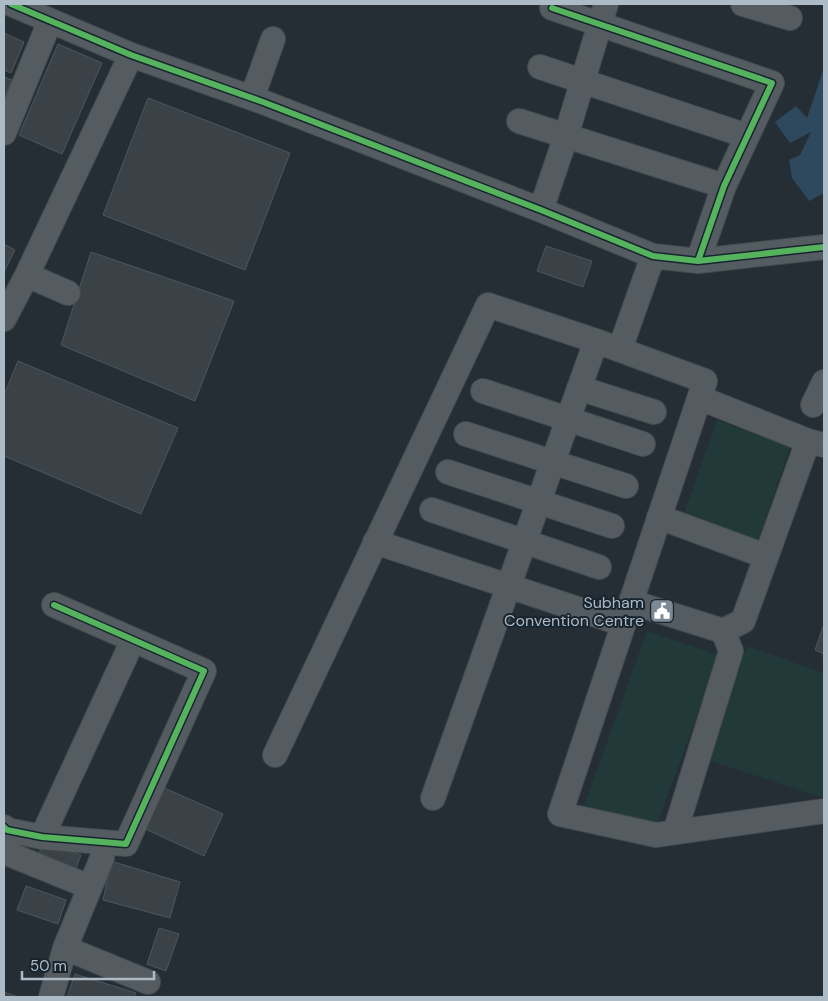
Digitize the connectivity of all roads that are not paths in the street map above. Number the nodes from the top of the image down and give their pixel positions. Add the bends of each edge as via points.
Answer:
1 (11, 4) edge
2 (743, 4) edge
3 (552, 8) dead end
4 (39, 11) edge
5 (603, 14) edge
6 (790, 18) dead end
7 (273, 39) dead end
8 (131, 55) junction
9 (540, 67) dead end
10 (583, 81) junction
11 (252, 98) junction
12 (519, 121) dead end
13 (5, 124) edge
14 (566, 136) junction
15 (747, 136) junction
16 (724, 186) junction
17 (541, 210) junction
18 (824, 247) edge
19 (652, 256) junction
20 (698, 261) junction
21 (27, 275) junction
22 (68, 293) dead end
23 (4, 319) edge
24 (596, 341) junction
25 (620, 349) junction
26 (824, 382) edge
27 (579, 388) junction
28 (483, 391) dead end
29 (700, 398) junction
30 (813, 405) dead end
31 (654, 412) dead end
32 (568, 418) junction
33 (466, 434) dead end
34 (816, 443) edge
35 (643, 444) dead end
36 (552, 462) junction
37 (448, 472) dead end
38 (626, 486) dead end
39 (539, 501) junction
40 (432, 510) dead end
41 (660, 517) junction
42 (612, 526) dead end
43 (375, 542) junction
44 (524, 542) junction
45 (766, 556) junction
46 (599, 567) dead end
47 (509, 585) junction
48 (631, 602) junction
49 (54, 605) dead end
50 (623, 624) junction
51 (723, 631) junction
52 (133, 640) junction
53 (276, 755) dead end
54 (433, 798) dead end
55 (824, 811) edge
56 (4, 827) edge
57 (675, 832) junction
58 (42, 837) junction
59 (4, 852) edge
60 (102, 858) dead end
61 (90, 887) junction
62 (65, 948) junction
63 (148, 982) dead end
64 (51, 997) edge

1 - 4 street
2 - 6 street
3 - 5 street
4 - 8 street
4 - 13 street
5 - 10 street
5 - 15 street via 772,82
7 - 11 street
8 - 11 street
8 - 21 street
9 - 10 street
10 - 14 street
10 - 15 street
11 - 17 street
12 - 14 street
14 - 16 street
14 - 17 street
15 - 16 street
16 - 20 street
17 - 19 street
18 - 20 street
19 - 20 street
19 - 25 street
21 - 22 street
21 - 23 street
24 - 25 street
24 - 27 street
24 - 43 street via 488,306
25 - 29 street via 706,381
26 - 30 street
27 - 31 street
27 - 32 street
28 - 32 street
29 - 34 street
29 - 41 street
32 - 35 street
32 - 36 street
33 - 36 street
34 - 45 street
36 - 38 street
36 - 39 street
37 - 39 street
39 - 42 street
39 - 44 street
40 - 44 street
41 - 45 street
41 - 48 street
43 - 47 street
43 - 53 street
44 - 46 street
44 - 47 street
45 - 51 street via 743,621
47 - 50 street
47 - 54 street
48 - 50 street
48 - 51 street
49 - 52 street
50 - 57 street via 560,814 656,835
51 - 57 street via 731,651
52 - 58 street
52 - 58 street via 204,672 126,844
55 - 57 street
56 - 58 street
59 - 61 street
60 - 61 street
61 - 62 street
62 - 63 street
62 - 64 street

